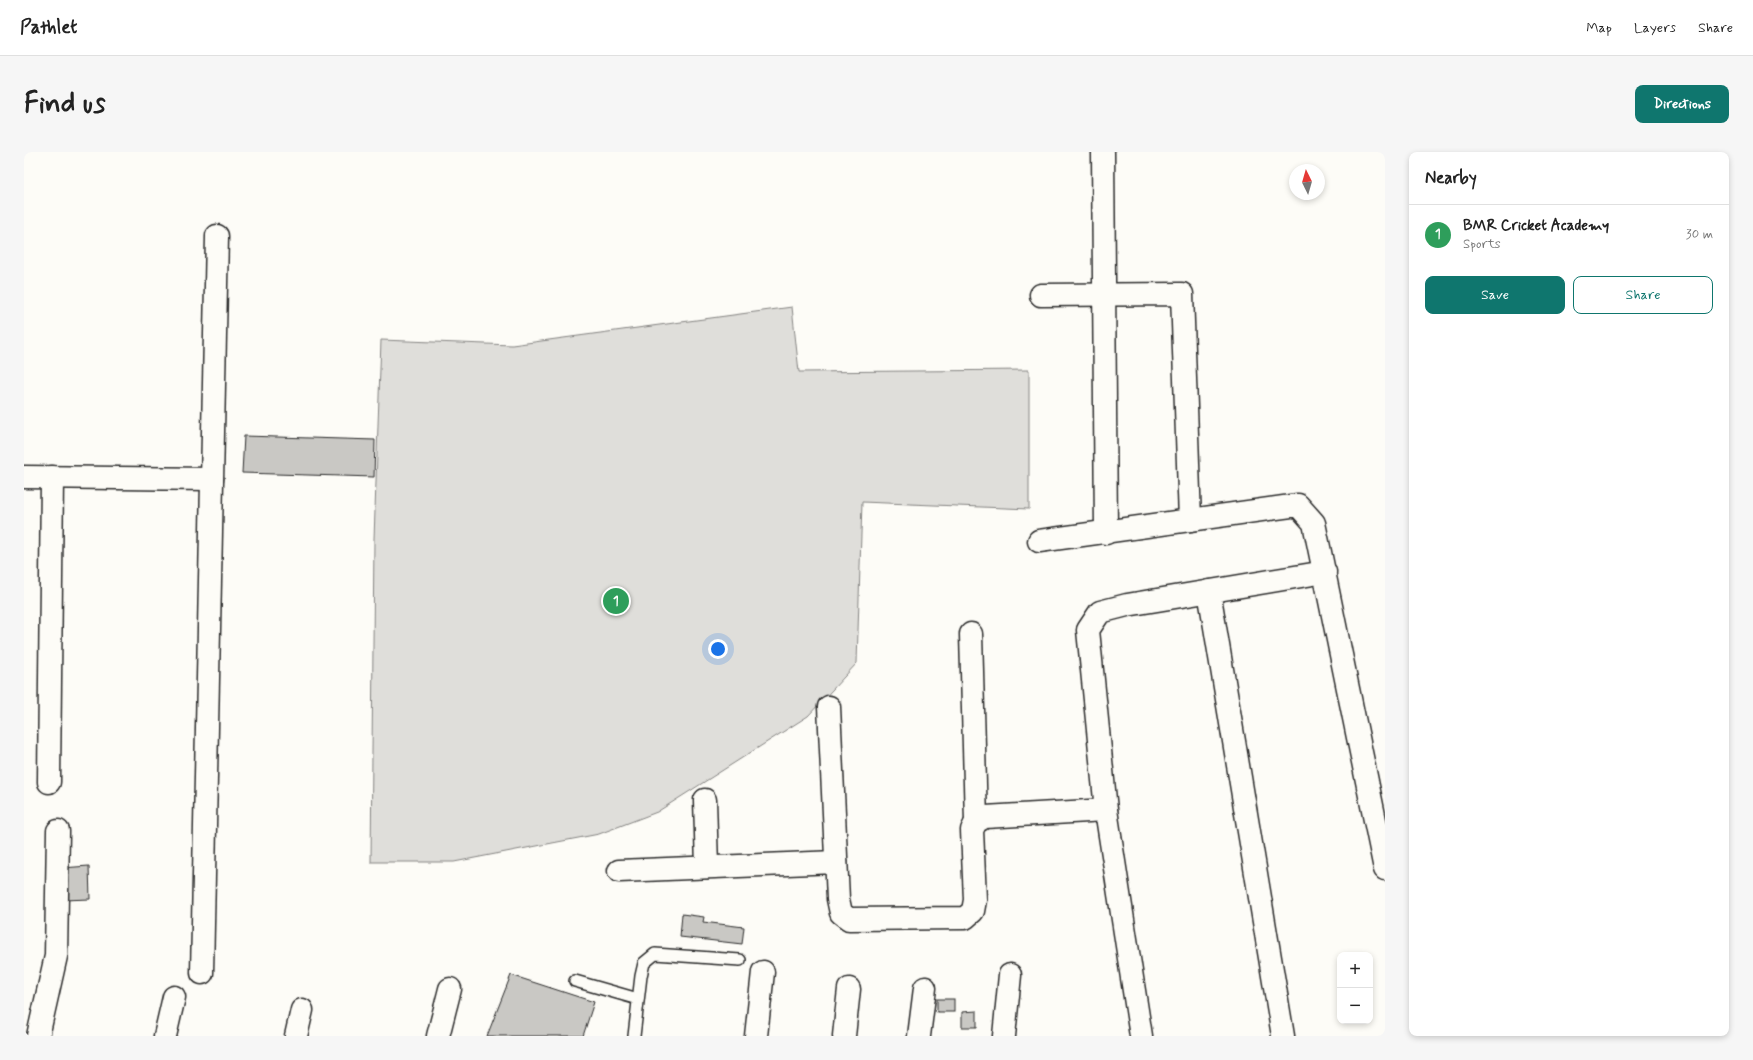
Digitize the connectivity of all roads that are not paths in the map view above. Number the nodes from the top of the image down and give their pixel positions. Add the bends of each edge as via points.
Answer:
1 (1103, 152) edge
2 (217, 236) dead end
3 (1104, 294) junction
4 (1041, 295) dead end
5 (24, 477) edge
6 (52, 478) junction
7 (212, 480) junction
8 (1190, 520) junction
9 (1106, 532) junction
10 (1039, 541) dead end
11 (1325, 572) junction
12 (1209, 591) junction
13 (971, 634) dead end
14 (829, 707) dead end
15 (50, 782) dead end
16 (705, 800) dead end
17 (1106, 810) junction
18 (976, 822) junction
19 (58, 831) dead end
20 (836, 862) junction
21 (708, 867) junction
22 (1385, 869) edge
23 (619, 871) dead end
24 (740, 960) dead end
25 (763, 972) dead end
26 (202, 973) dead end
27 (1010, 975) dead end
28 (575, 981) dead end
29 (925, 988) dead end
30 (450, 989) dead end
31 (849, 989) dead end
32 (174, 997) dead end
33 (638, 999) junction
34 (302, 1010) dead end
35 (38, 1036) edge
36 (165, 1036) edge
37 (296, 1036) edge
38 (438, 1036) edge
39 (634, 1036) edge
40 (756, 1036) edge
41 (844, 1036) edge
42 (919, 1036) edge
43 (1004, 1036) edge
44 (1141, 1036) edge
45 (1283, 1036) edge

1 - 3 street
2 - 7 street
3 - 4 street
3 - 8 street via 1182,294
3 - 9 street
5 - 6 street
6 - 7 street
6 - 15 street
7 - 26 street
8 - 9 street
8 - 11 street via 1298,505 1314,523
9 - 10 street
11 - 12 street
11 - 22 street
12 - 17 street via 1100,612 1088,630
12 - 45 street
13 - 18 street
14 - 20 street
16 - 21 street
17 - 18 street via 985,818
17 - 44 street
18 - 20 street via 972,830 975,900 973,911 965,918 849,919 841,913
19 - 35 street via 56,956
20 - 21 street
21 - 23 street
24 - 33 lane via 655,954 644,963
25 - 40 street
27 - 43 street
28 - 33 lane
29 - 42 street
30 - 38 street
31 - 41 street
32 - 36 street
33 - 39 lane
34 - 37 street

